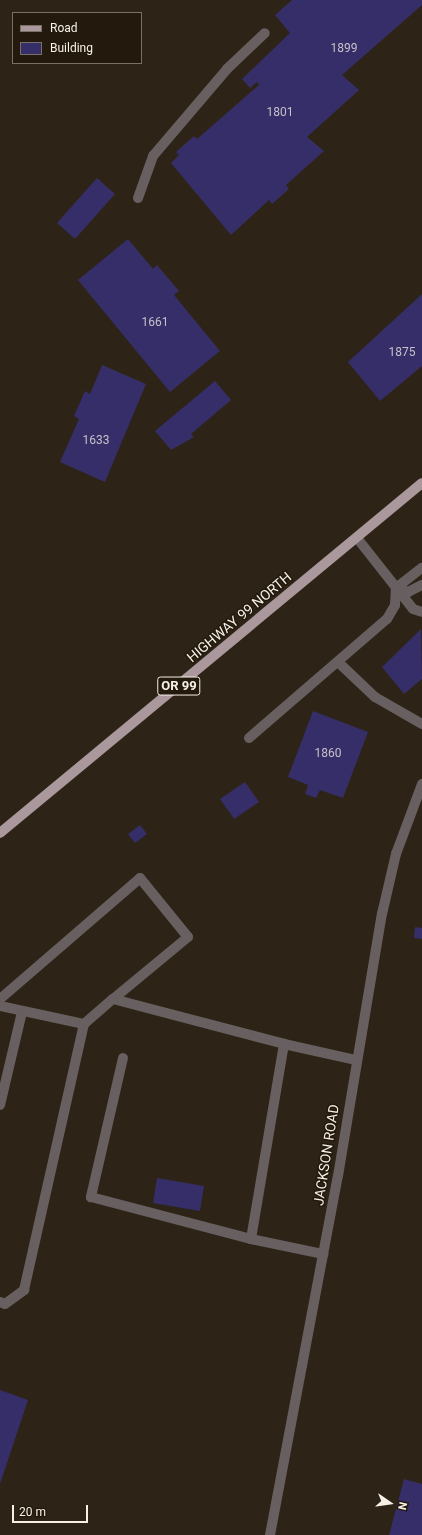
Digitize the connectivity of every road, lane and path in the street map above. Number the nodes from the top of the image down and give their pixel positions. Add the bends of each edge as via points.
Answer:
1 (265, 33) dead end
2 (138, 198) dead end
3 (422, 483) edge
4 (357, 538) junction
5 (422, 568) edge
6 (422, 585) edge
7 (396, 588) junction
8 (422, 612) edge
9 (338, 662) junction
10 (422, 724) edge
11 (249, 738) dead end
12 (422, 784) edge
13 (0, 834) edge
14 (0, 999) edge
15 (113, 999) junction
16 (0, 1006) edge
17 (22, 1012) junction
18 (84, 1024) junction
19 (284, 1044) junction
20 (122, 1058) dead end
21 (356, 1060) junction
22 (0, 1105) edge
23 (251, 1239) junction
24 (323, 1254) junction
25 (0, 1302) edge
26 (270, 1535) edge

1 - 2 street via 227,69 153,156
3 - 4 main road, HIGHWAY 99 NORTH / OR 99
4 - 7 street
4 - 13 main road, HIGHWAY 99 NORTH / OR 99
5 - 7 street
6 - 7 street via 408,592
7 - 8 street via 413,609
7 - 9 street via 395,605 387,619
9 - 10 street via 375,697
9 - 11 street
12 - 21 street, JACKSON ROAD via 396,854
14 - 15 street via 140,878 188,937
15 - 18 street
15 - 19 street
16 - 17 street
17 - 18 street
17 - 22 street
18 - 25 street via 24,1290 5,1304
19 - 21 street
19 - 23 street
20 - 23 street via 91,1197
21 - 24 street, JACKSON ROAD
23 - 24 street
24 - 26 street, JACKSON ROAD

